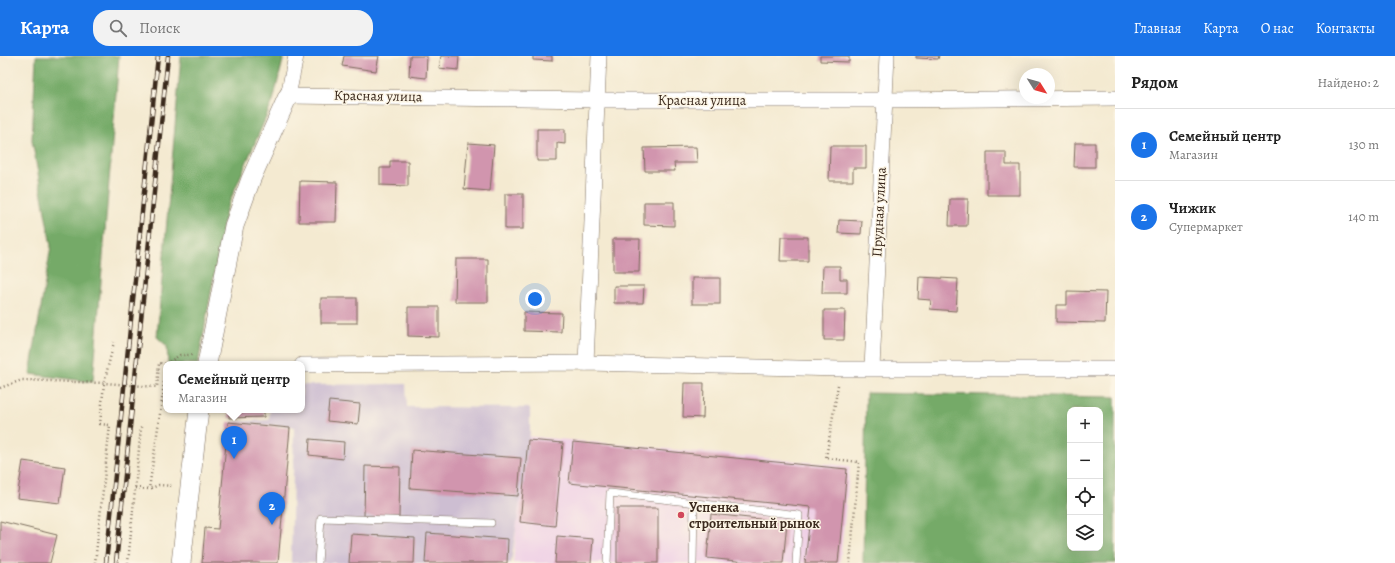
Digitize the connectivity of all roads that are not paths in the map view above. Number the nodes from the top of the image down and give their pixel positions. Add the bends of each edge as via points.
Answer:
1 (296, 56) edge
2 (599, 56) edge
3 (887, 56) edge
4 (288, 96) junction
5 (1115, 98) edge
6 (596, 100) junction
7 (884, 100) junction
8 (207, 361) edge
9 (586, 364) junction
10 (305, 365) edge
11 (872, 368) junction
12 (1115, 369) edge
13 (199, 413) edge
14 (694, 503) junction
15 (491, 524) dead end
16 (181, 563) edge
17 (318, 563) edge
18 (607, 563) edge
19 (693, 563) edge
20 (796, 563) edge

1 - 4 street
2 - 6 street
3 - 7 street, Прудная улица
4 - 6 street, Красная улица
4 - 8 street via 251,179 234,226
5 - 7 street, Красная улица
6 - 7 street, Красная улица
6 - 9 street
7 - 11 street, Прудная улица
9 - 10 street
9 - 11 street
11 - 12 street
13 - 16 street
14 - 18 lane via 610,493
14 - 19 lane
14 - 20 lane via 799,515
15 - 17 lane via 321,518

